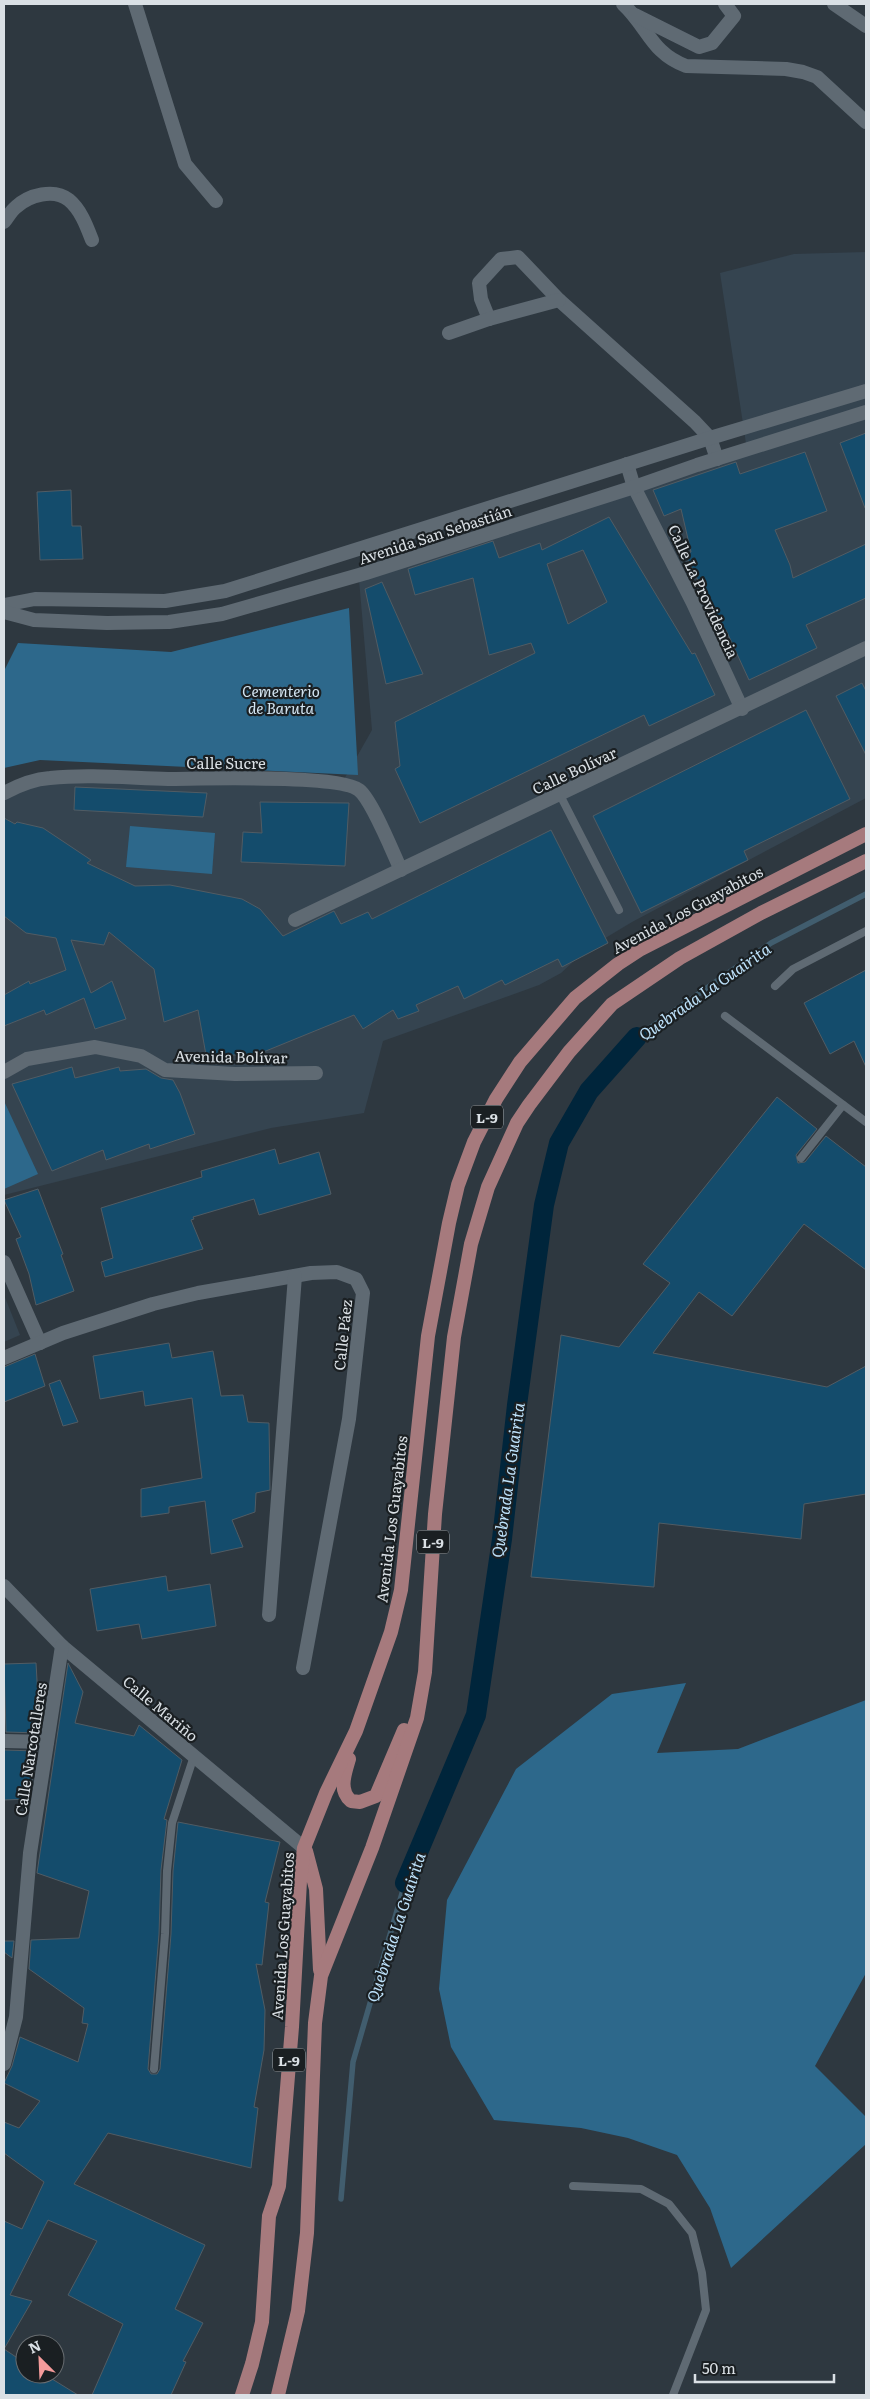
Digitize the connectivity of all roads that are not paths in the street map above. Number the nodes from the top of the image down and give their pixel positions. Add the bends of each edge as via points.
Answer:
1 (135, 4) edge
2 (623, 4) edge
3 (725, 4) edge
4 (834, 4) edge
5 (635, 15) junction
6 (866, 26) edge
7 (866, 122) edge
8 (216, 201) dead end
9 (4, 222) edge
10 (92, 240) dead end
11 (559, 300) junction
12 (489, 319) junction
13 (449, 333) dead end
14 (866, 391) edge
15 (866, 412) edge
16 (710, 438) junction
17 (717, 459) junction
18 (627, 464) junction
19 (634, 487) junction
20 (504, 504) junction
21 (510, 527) junction
22 (4, 605) edge
23 (4, 612) edge
24 (866, 648) edge
25 (742, 709) junction
26 (4, 793) edge
27 (560, 795) junction
28 (866, 834) edge
29 (866, 861) edge
30 (401, 870) junction
31 (619, 910) dead end
32 (295, 920) dead end
33 (866, 931) edge
34 (775, 986) dead end
35 (725, 1016) dead end
36 (4, 1072) edge
37 (316, 1073) dead end
38 (843, 1105) junction
39 (866, 1122) edge
40 (801, 1158) dead end
41 (4, 1262) edge
42 (295, 1276) junction
43 (40, 1343) junction
44 (4, 1358) edge
45 (4, 1586) edge
46 (269, 1615) dead end
47 (427, 1643) junction
48 (62, 1646) junction
49 (303, 1668) dead end
50 (356, 1731) junction
51 (4, 1741) edge
52 (47, 1742) junction
53 (194, 1756) junction
54 (304, 1848) junction
55 (320, 1976) junction
56 (4, 2064) edge
57 (154, 2069) dead end
58 (573, 2186) dead end
59 (242, 2395) edge
60 (278, 2395) edge
61 (673, 2395) edge

1 - 8 street via 185,164
2 - 5 street
3 - 5 street via 734,16 712,43 699,47
4 - 6 street
5 - 7 street via 657,48 670,60 693,67 803,72 817,77
9 - 10 street via 16,207 39,194 57,194 69,200 79,212
11 - 12 street
11 - 12 street via 518,257 501,258 479,283
11 - 16 street
12 - 13 street
14 - 16 street, Avenida San Sebastián
15 - 17 street, Avenida San Sebastián
16 - 17 street
16 - 18 street, Avenida San Sebastián
17 - 19 street, Avenida San Sebastián
18 - 19 street, Calle La Providencia
18 - 20 street, Avenida San Sebastián
19 - 21 street, Avenida San Sebastián
19 - 25 street, Calle La Providencia
20 - 21 street
20 - 22 street, Avenida San Sebastián via 198,597 165,601 36,599
21 - 23 street, Avenida San Sebastián via 222,614 170,622 107,623 34,620
24 - 25 street, Calle Bolívar
25 - 27 street, Calle Bolívar
26 - 30 street, Calle Sucre via 48,778 96,776 270,778 346,785 359,789 368,800
27 - 30 street, Calle Bolívar
27 - 31 lane
28 - 50 main road, Avenida Los Guayabitos / L-9 via 618,964 576,998 545,1032 496,1099 474,1142 458,1185 449,1223 428,1336 401,1590
29 - 47 main road, L-9 via 761,913 627,992 598,1017 517,1123 488,1187 471,1244 460,1302 434,1514
30 - 32 street, Calle Bolívar
33 - 34 lane via 794,969
35 - 38 lane
36 - 37 street, Avenida Bolívar via 27,1059 95,1047 141,1056 165,1070 235,1074
38 - 39 lane
38 - 40 lane
41 - 43 street
42 - 43 street, Calle Páez via 153,1304
42 - 46 street
42 - 49 street, Calle Páez via 337,1272 356,1279 363,1293 349,1419
43 - 44 street, Calle Páez
45 - 48 street, Calle Mariño
47 - 50 main road, L-9 via 406,1724 392,1762 376,1796 360,1802 345,1796 343,1787
47 - 55 main road, L-9 via 417,1718 400,1772
48 - 52 street, Calle Narcotalleres
48 - 53 street, Calle Mariño
50 - 54 main road, Avenida Los Guayabitos / L-9
51 - 52 street
52 - 56 street, Calle Narcotalleres via 30,1853 16,2017
53 - 54 street, Calle Mariño
53 - 57 lane via 172,1823
54 - 55 main road via 316,1889
54 - 59 main road, Avenida Los Guayabitos / L-9 via 279,2186 269,2216 262,2322
55 - 60 main road, L-9 via 315,2024 307,2233 298,2311
58 - 61 lane via 641,2189 669,2204 692,2234 702,2273 706,2310

